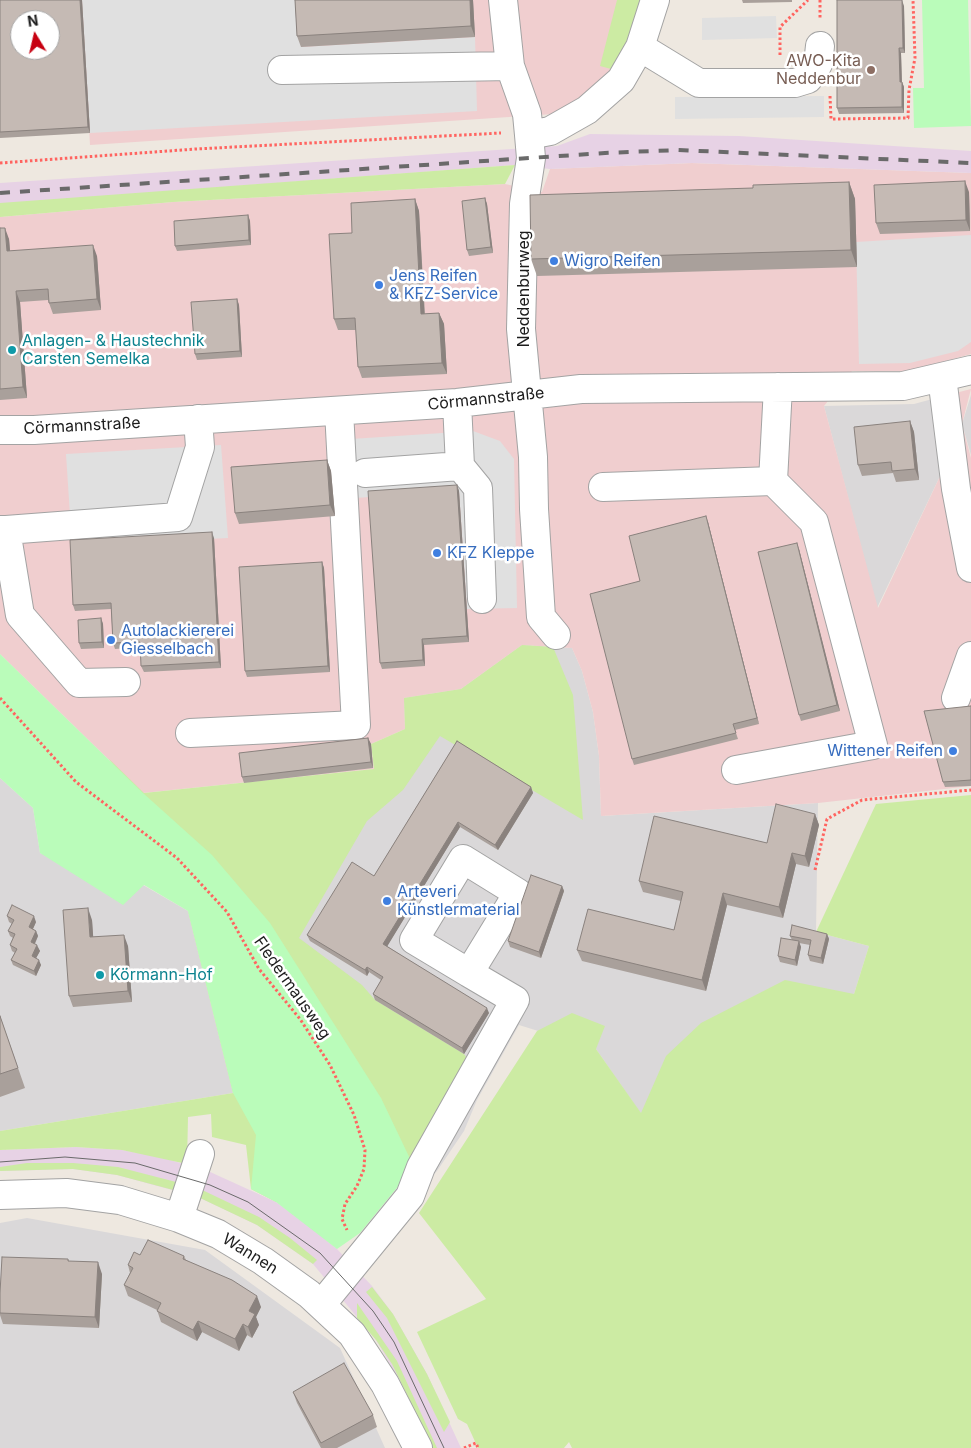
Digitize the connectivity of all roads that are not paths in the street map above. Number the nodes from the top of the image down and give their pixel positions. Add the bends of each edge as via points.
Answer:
1 (503, 0) edge
2 (655, 0) edge
3 (640, 46) junction
4 (820, 46) dead end
5 (510, 66) junction
6 (282, 70) dead end
7 (529, 135) junction
8 (971, 370) edge
9 (942, 377) junction
10 (778, 387) junction
11 (527, 395) junction
12 (457, 403) junction
13 (339, 411) junction
14 (198, 419) junction
15 (0, 430) edge
16 (460, 466) junction
17 (365, 473) dead end
18 (773, 481) junction
19 (603, 487) dead end
20 (3, 530) edge
21 (971, 568) edge
22 (482, 599) dead end
23 (556, 635) dead end
24 (971, 656) edge
25 (126, 682) dead end
26 (956, 698) dead end
27 (190, 733) dead end
28 (736, 770) dead end
29 (469, 973) dead end
30 (200, 1154) dead end
31 (0, 1195) edge
32 (179, 1218) junction
33 (321, 1305) junction
34 (418, 1448) edge

1 - 5 street, Neddenburweg
2 - 3 street
3 - 4 street via 699,83 795,83 808,79 818,64
3 - 7 street via 621,80 587,110 550,131
5 - 6 street
5 - 7 street, Neddenburweg via 527,114
7 - 11 street, Neddenburweg via 531,158 524,204 521,270 521,329
8 - 9 street, Cörmannstraße
9 - 10 street, Cörmannstraße via 903,386
9 - 21 street via 956,488
10 - 11 street, Cörmannstraße via 581,389
10 - 18 street
11 - 12 street, Cörmannstraße
11 - 23 street, Neddenburweg via 541,617
12 - 13 street, Cörmannstraße
12 - 16 street
13 - 14 street, Cörmannstraße
13 - 27 street via 356,725
14 - 15 street, Cörmannstraße
14 - 20 street via 200,447 178,517
16 - 17 street
16 - 22 street via 478,488
18 - 19 street
18 - 28 street via 814,522 873,745
20 - 25 street via 20,615 79,683
24 - 26 street
29 - 33 street via 515,1000 421,1168 410,1196
30 - 32 street
31 - 32 street, Wannen via 66,1193 120,1200
32 - 33 street, Wannen via 218,1234 263,1261
33 - 34 street, Wannen via 352,1334 385,1384

